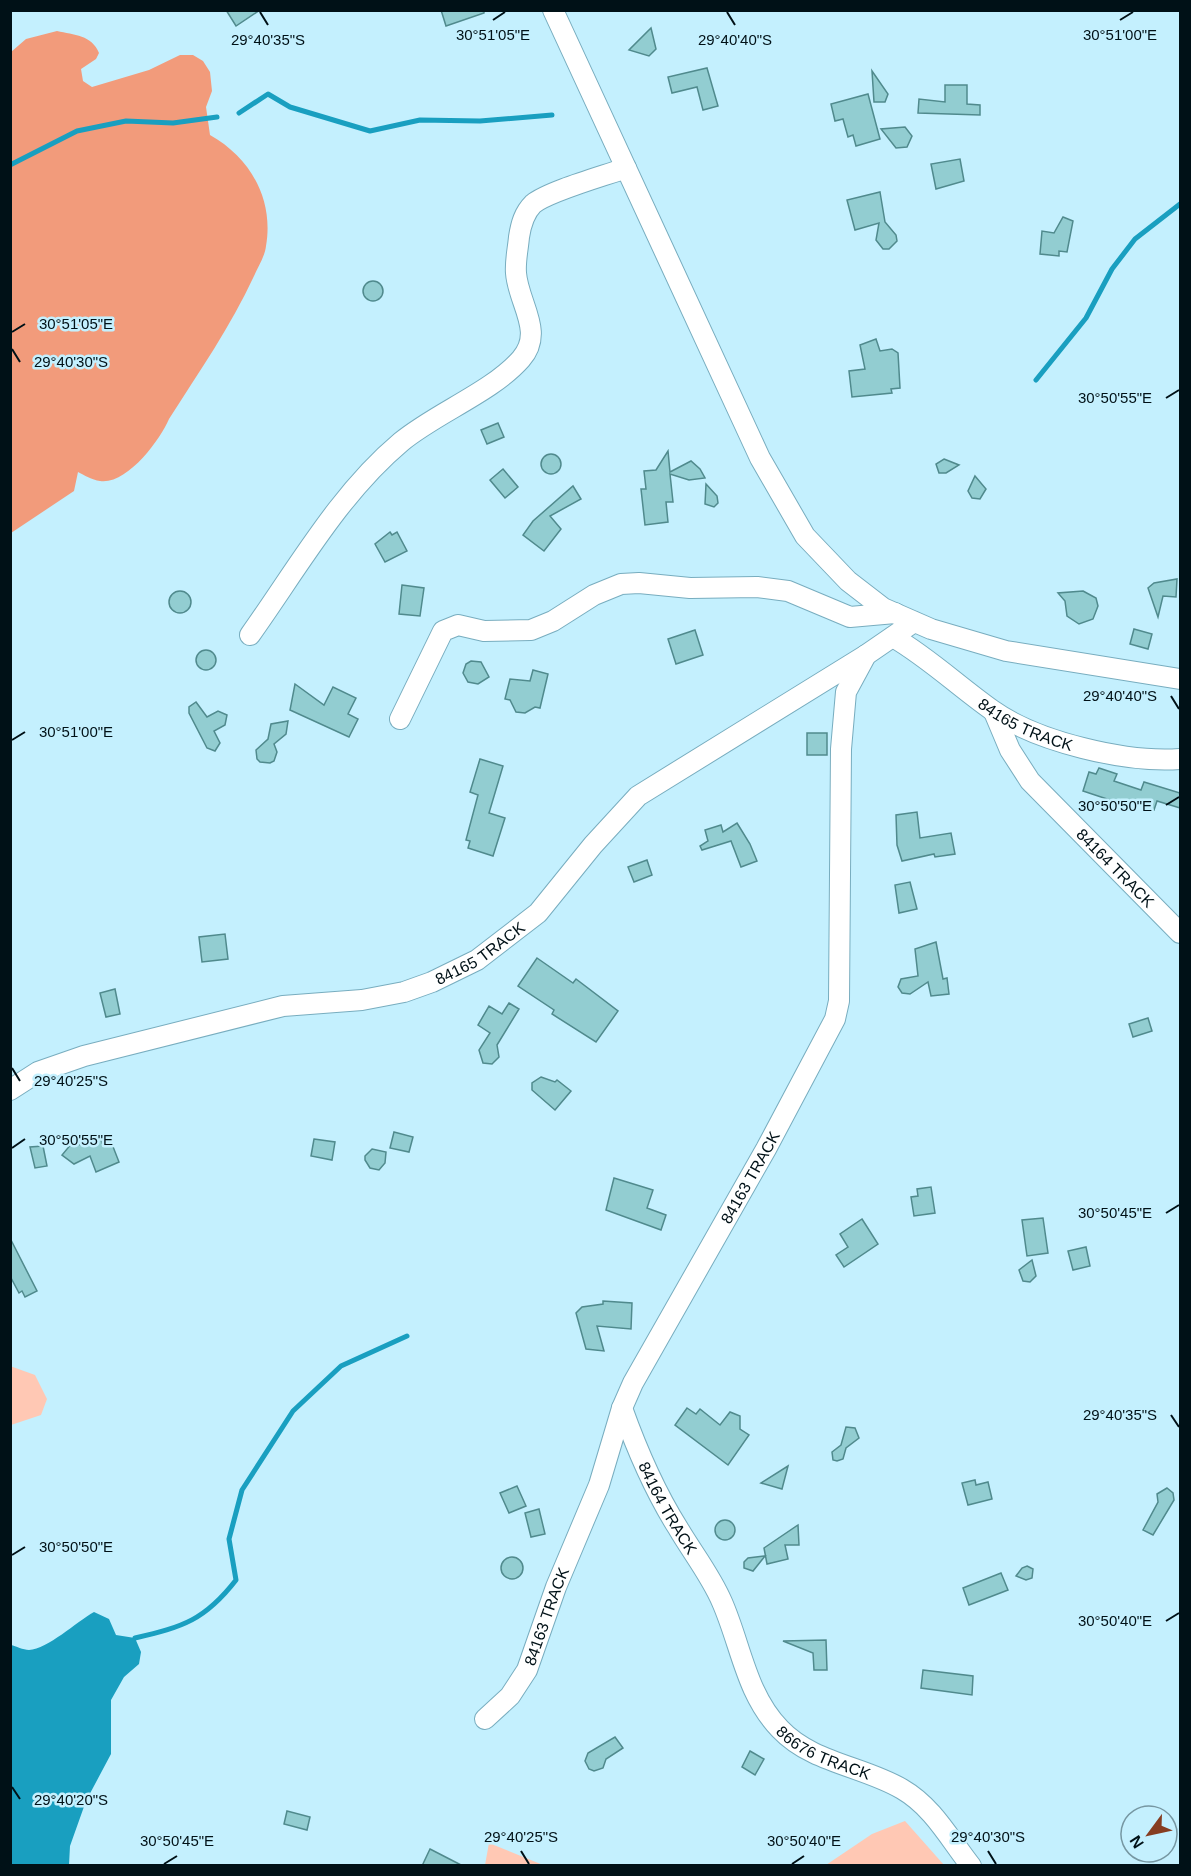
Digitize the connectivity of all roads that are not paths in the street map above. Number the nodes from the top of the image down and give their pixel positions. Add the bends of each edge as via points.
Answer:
1 (553, 10) edge
2 (626, 168) junction
3 (895, 613) junction
4 (914, 622) junction
5 (250, 635) dead end
6 (893, 637) junction
7 (866, 655) junction
8 (1180, 679) edge
9 (994, 712) junction
10 (400, 719) dead end
11 (1180, 759) edge
12 (1180, 933) edge
13 (10, 1090) edge
14 (622, 1408) junction
15 (722, 1601) joint
16 (485, 1719) dead end
17 (971, 1866) edge

1 - 2 street
2 - 3 street via 760,458 805,536 848,581
2 - 5 street via 540,200 525,214 516,274 531,336 521,359 419,429 375,466 347,498
3 - 4 street
3 - 10 street via 850,617 788,591 621,584 531,630 484,631 458,625 443,631
4 - 6 street, 84163 TRACK
4 - 8 street via 1006,651
6 - 7 street, 84163 TRACK
6 - 9 street, 84165 TRACK via 920,653
7 - 13 street, 84165 TRACK via 638,796 538,913 468,964 404,992 362,1000 283,1006 84,1056 38,1072
7 - 14 street, 84163 TRACK via 846,692 842,714 840,1001 835,1019
9 - 11 street, 84165 TRACK via 1036,733 1106,753 1154,761
9 - 12 street, 84164 TRACK via 1010,750 1030,781
14 - 15 street, 84164 TRACK via 648,1474
14 - 16 street, 84163 TRACK via 599,1485 560,1576 527,1670 510,1696
15 - 17 street, 86676 TRACK via 748,1679 766,1713 781,1731 807,1749 900,1788 918,1800 936,1817

